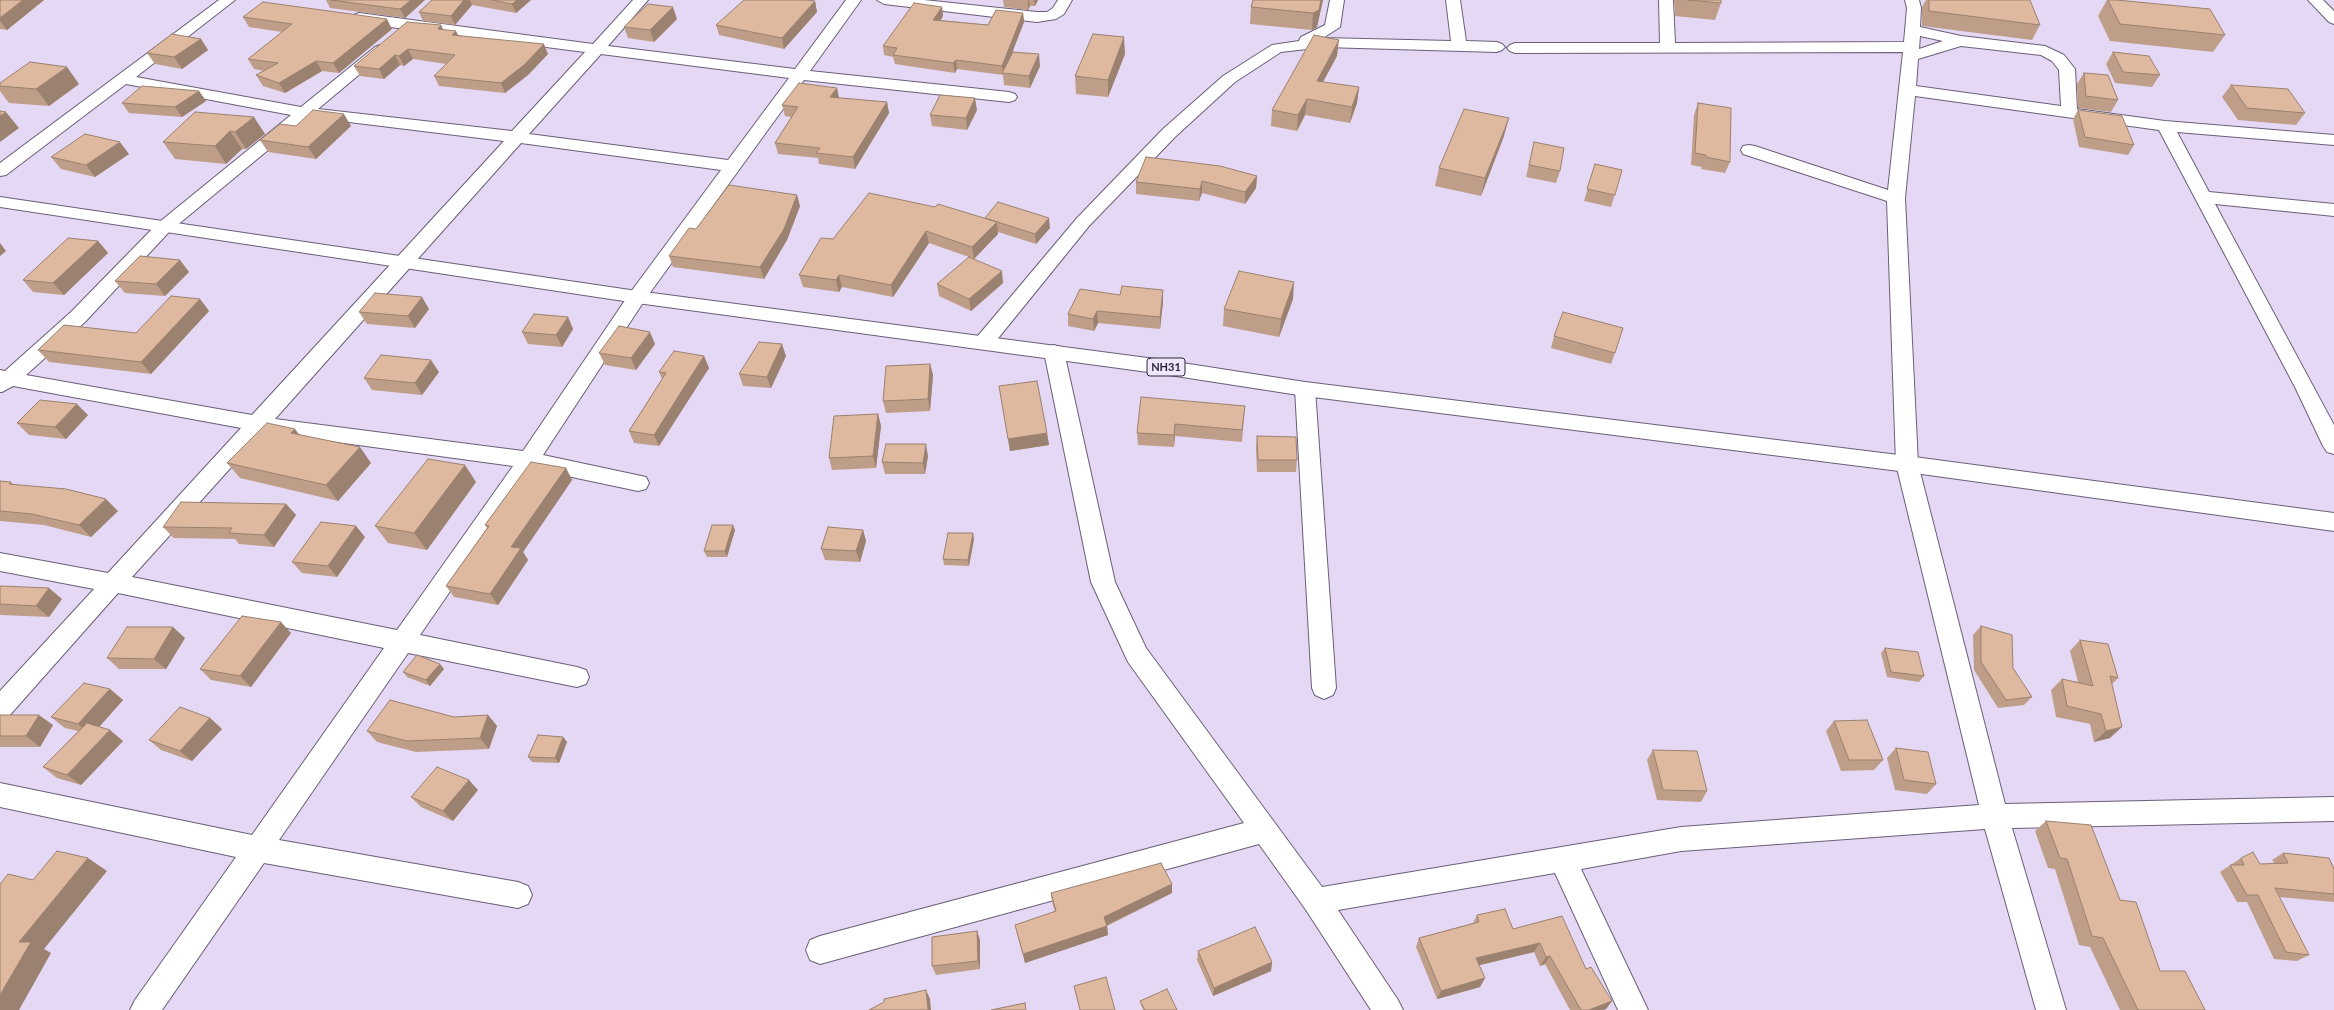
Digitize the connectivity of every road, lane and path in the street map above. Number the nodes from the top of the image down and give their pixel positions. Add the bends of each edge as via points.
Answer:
1 (641, 0) edge
2 (854, 0) edge
3 (884, 0) edge
4 (1065, 0) edge
5 (1337, 0) edge
6 (1453, 0) edge
7 (1666, 0) edge
8 (1912, 0) edge
9 (2315, 0) edge
10 (221, 1) edge
11 (424, 10) edge
12 (346, 16) edge
13 (2334, 19) edge
14 (407, 25) junction
15 (1961, 41) junction
16 (1298, 44) junction
17 (1911, 45) junction
18 (1459, 46) junction
19 (598, 47) junction
20 (1497, 48) dead end
21 (1515, 48) dead end
22 (1668, 48) junction
23 (801, 75) junction
24 (123, 79) junction
25 (1908, 90) junction
26 (1009, 97) dead end
27 (304, 112) junction
28 (2069, 112) junction
29 (2165, 126) junction
30 (517, 137) junction
31 (2334, 140) edge
32 (1749, 150) dead end
33 (731, 166) junction
34 (0, 171) edge
35 (2203, 197) junction
36 (1896, 198) junction
37 (0, 202) edge
38 (2334, 210) edge
39 (163, 228) junction
40 (405, 263) junction
41 (637, 297) junction
42 (984, 342) junction
43 (1054, 352) junction
44 (3, 381) edge
45 (1305, 390) junction
46 (259, 424) junction
47 (2334, 446) edge
48 (528, 460) junction
49 (1907, 464) junction
50 (638, 483) dead end
51 (2334, 522) edge
52 (0, 562) edge
53 (114, 583) junction
54 (402, 643) junction
55 (578, 677) dead end
56 (1324, 688) dead end
57 (0, 708) edge
58 (0, 794) edge
59 (2334, 809) edge
60 (1995, 816) junction
61 (1264, 830) junction
62 (258, 849) junction
63 (1562, 859) junction
64 (518, 895) dead end
65 (1316, 901) junction
66 (820, 950) dead end
67 (145, 1010) edge
68 (1388, 1010) edge
69 (1633, 1010) edge
70 (2051, 1010) edge

1 - 19 main road
2 - 23 main road
3 - 4 main road via 1038,17 1051,16 1059,11
5 - 16 main road via 1332,27
6 - 18 main road
7 - 22 main road
8 - 17 main road via 1914,8
9 - 13 main road
10 - 24 main road
11 - 14 main road
12 - 14 main road
14 - 19 main road
14 - 27 main road
15 - 17 main road
15 - 17 main road
15 - 28 main road via 2045,51 2058,58 2066,69
16 - 18 main road via 1324,42
16 - 42 main road via 1277,48 1229,79 1169,133 1083,222
17 - 22 main road
17 - 25 main road
18 - 20 main road
19 - 23 main road
19 - 30 main road
21 - 22 main road
23 - 26 main road
23 - 33 main road
24 - 27 main road
24 - 34 main road
25 - 28 main road
25 - 36 main road
27 - 30 main road
27 - 39 main road
28 - 29 main road
29 - 31 main road
29 - 35 main road
30 - 33 main road
30 - 40 main road
32 - 36 main road
33 - 41 main road
35 - 38 main road
35 - 47 main road
36 - 49 main road
37 - 39 main road, NH31
39 - 40 main road, NH31
39 - 44 main road via 78,316
40 - 41 main road, NH31
40 - 46 main road
41 - 42 main road, NH31
41 - 48 main road
42 - 43 main road, NH31
43 - 45 main road, NH31
43 - 61 main road via 1103,582 1137,655
44 - 46 main road
45 - 49 main road, NH31
45 - 56 main road
46 - 48 main road
46 - 53 main road
48 - 50 main road
48 - 54 main road
49 - 51 main road, NH31
49 - 60 main road
52 - 53 main road
53 - 54 main road
53 - 57 main road
54 - 55 main road
54 - 62 main road
58 - 62 main road
59 - 60 main road
60 - 63 main road via 1681,839
60 - 70 main road
61 - 65 main road
61 - 66 main road
62 - 64 main road
62 - 67 main road
63 - 65 main road
63 - 69 main road
65 - 68 main road

